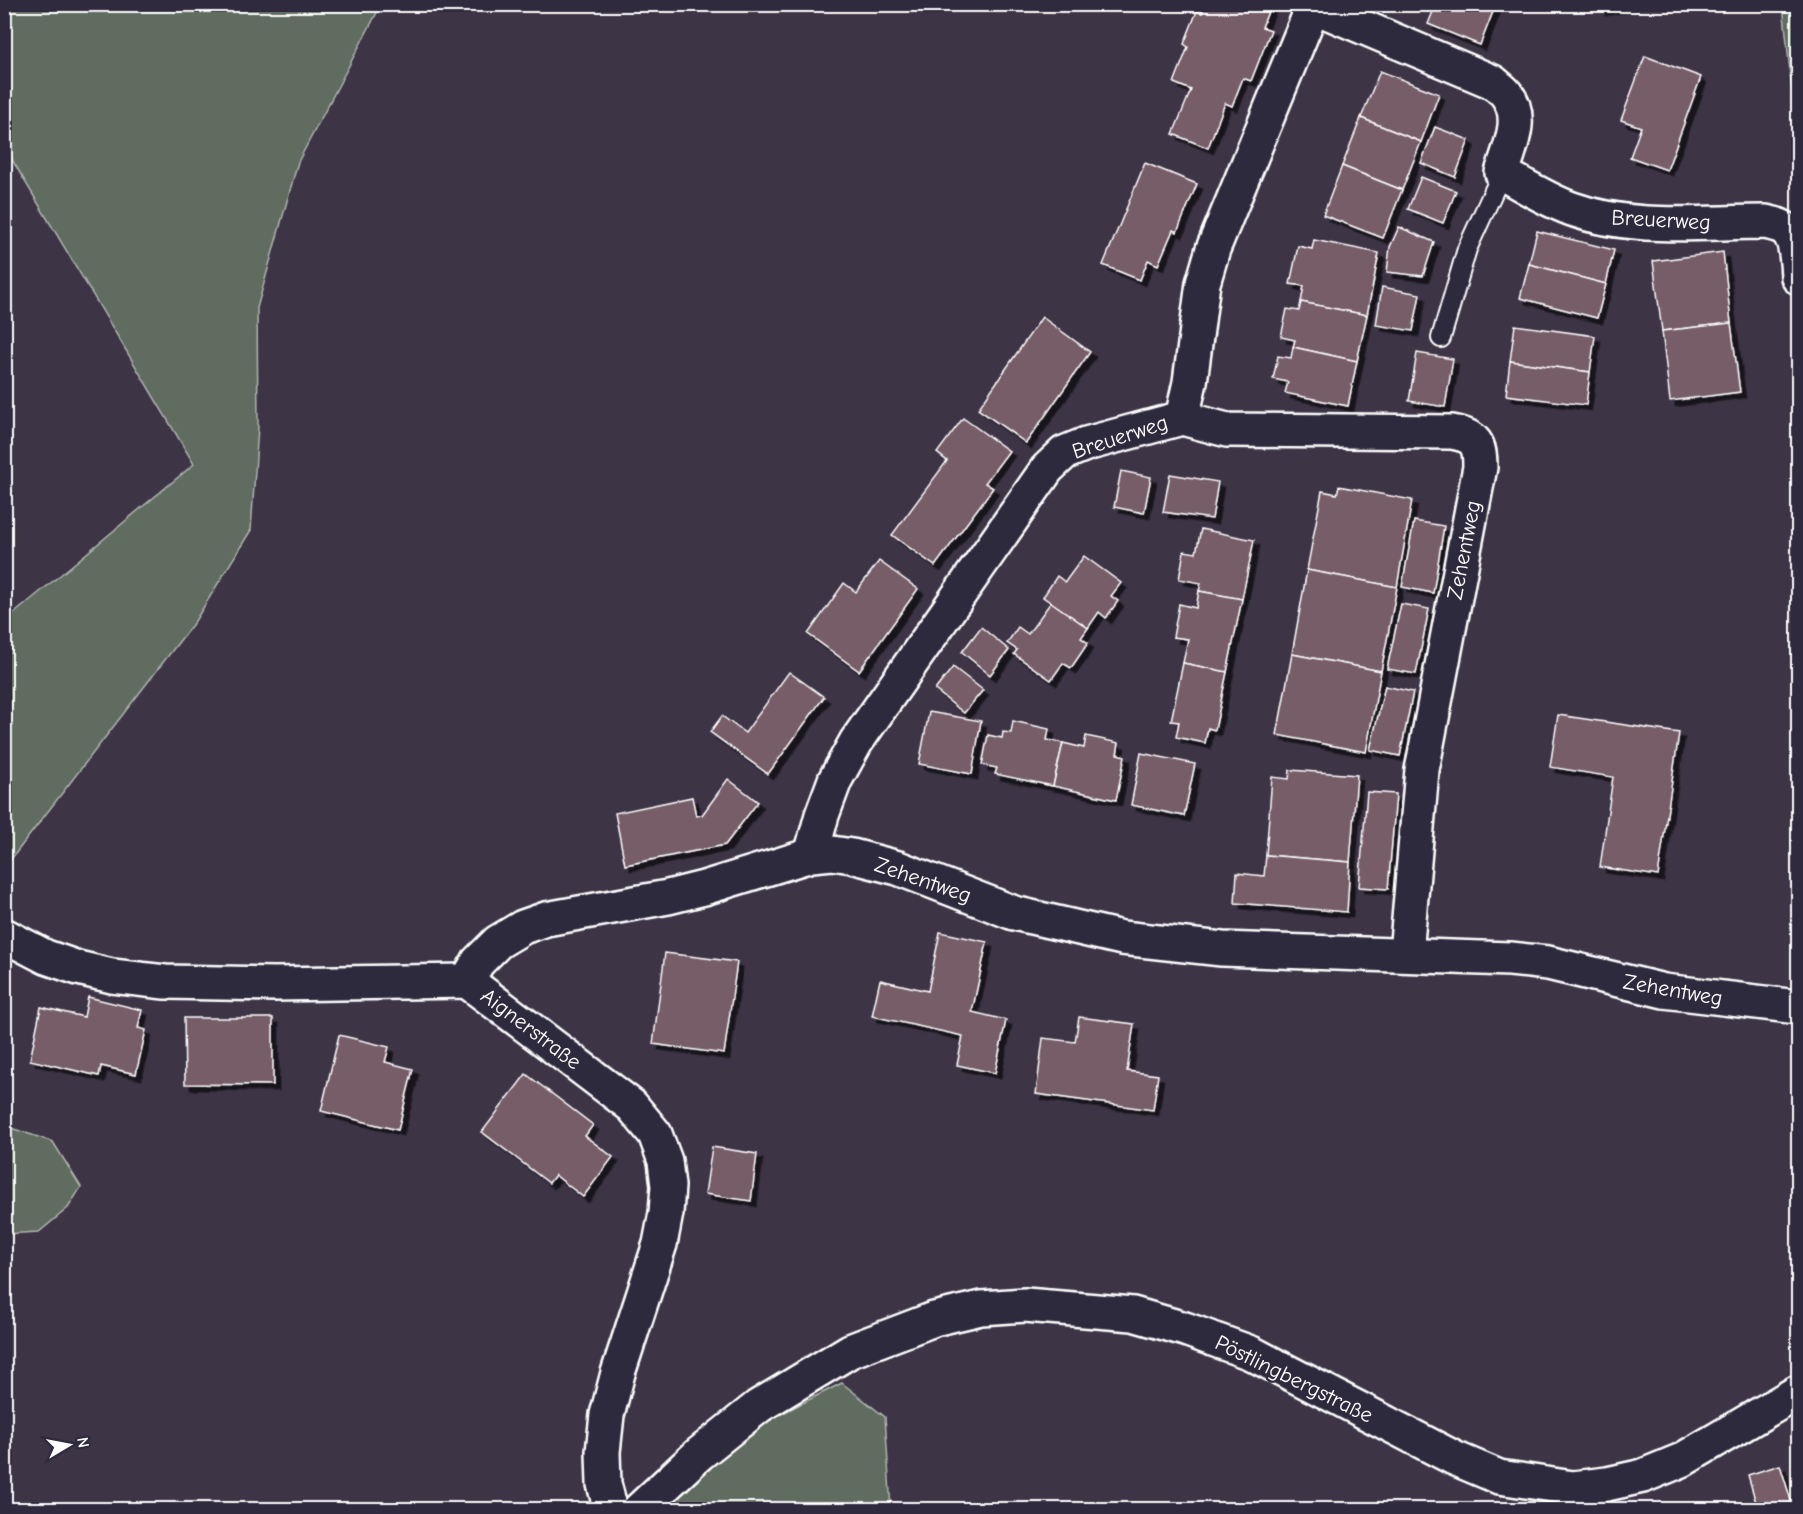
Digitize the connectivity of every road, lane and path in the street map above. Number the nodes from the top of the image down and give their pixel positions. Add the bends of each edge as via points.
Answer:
1 (1313, 5) edge
2 (1502, 173) junction
3 (1798, 277) edge
4 (1441, 338) dead end
5 (1182, 418) junction
6 (811, 855) junction
7 (4, 935) edge
8 (1406, 954) junction
9 (467, 981) junction
10 (1798, 1007) edge
11 (1798, 1392) edge
12 (611, 1509) edge
13 (639, 1509) edge

1 - 2 street, Breuerweg via 1493,82 1507,94 1515,110 1516,127
1 - 5 street, Breuerweg via 1213,249 1203,283
2 - 3 street, Breuerweg via 1545,198 1602,218 1636,223 1766,222 1782,226 1796,251
2 - 4 lane via 1467,249
5 - 6 street, Breuerweg via 1086,444 1065,453 1047,469 855,742 835,780
5 - 8 street, Zehentweg via 1227,430 1452,432 1466,434 1480,452 1422,770
6 - 8 street, Zehentweg via 832,853 887,865 1014,913 1122,938 1222,949
6 - 9 street, Zehentweg via 704,888 546,919 524,927 498,942 478,962
7 - 9 street, Aignerstraße via 78,968 165,982
8 - 10 street, Zehentweg via 1548,963 1664,991
9 - 12 street, Aignerstraße via 632,1106 655,1134 665,1161 668,1186 660,1244 607,1415 604,1484
11 - 13 street, Pöstlingbergstraße via 1682,1460 1643,1476 1573,1488 1499,1477 1251,1353 1185,1329 1133,1314 1025,1305 981,1308 934,1319 850,1351 759,1406

